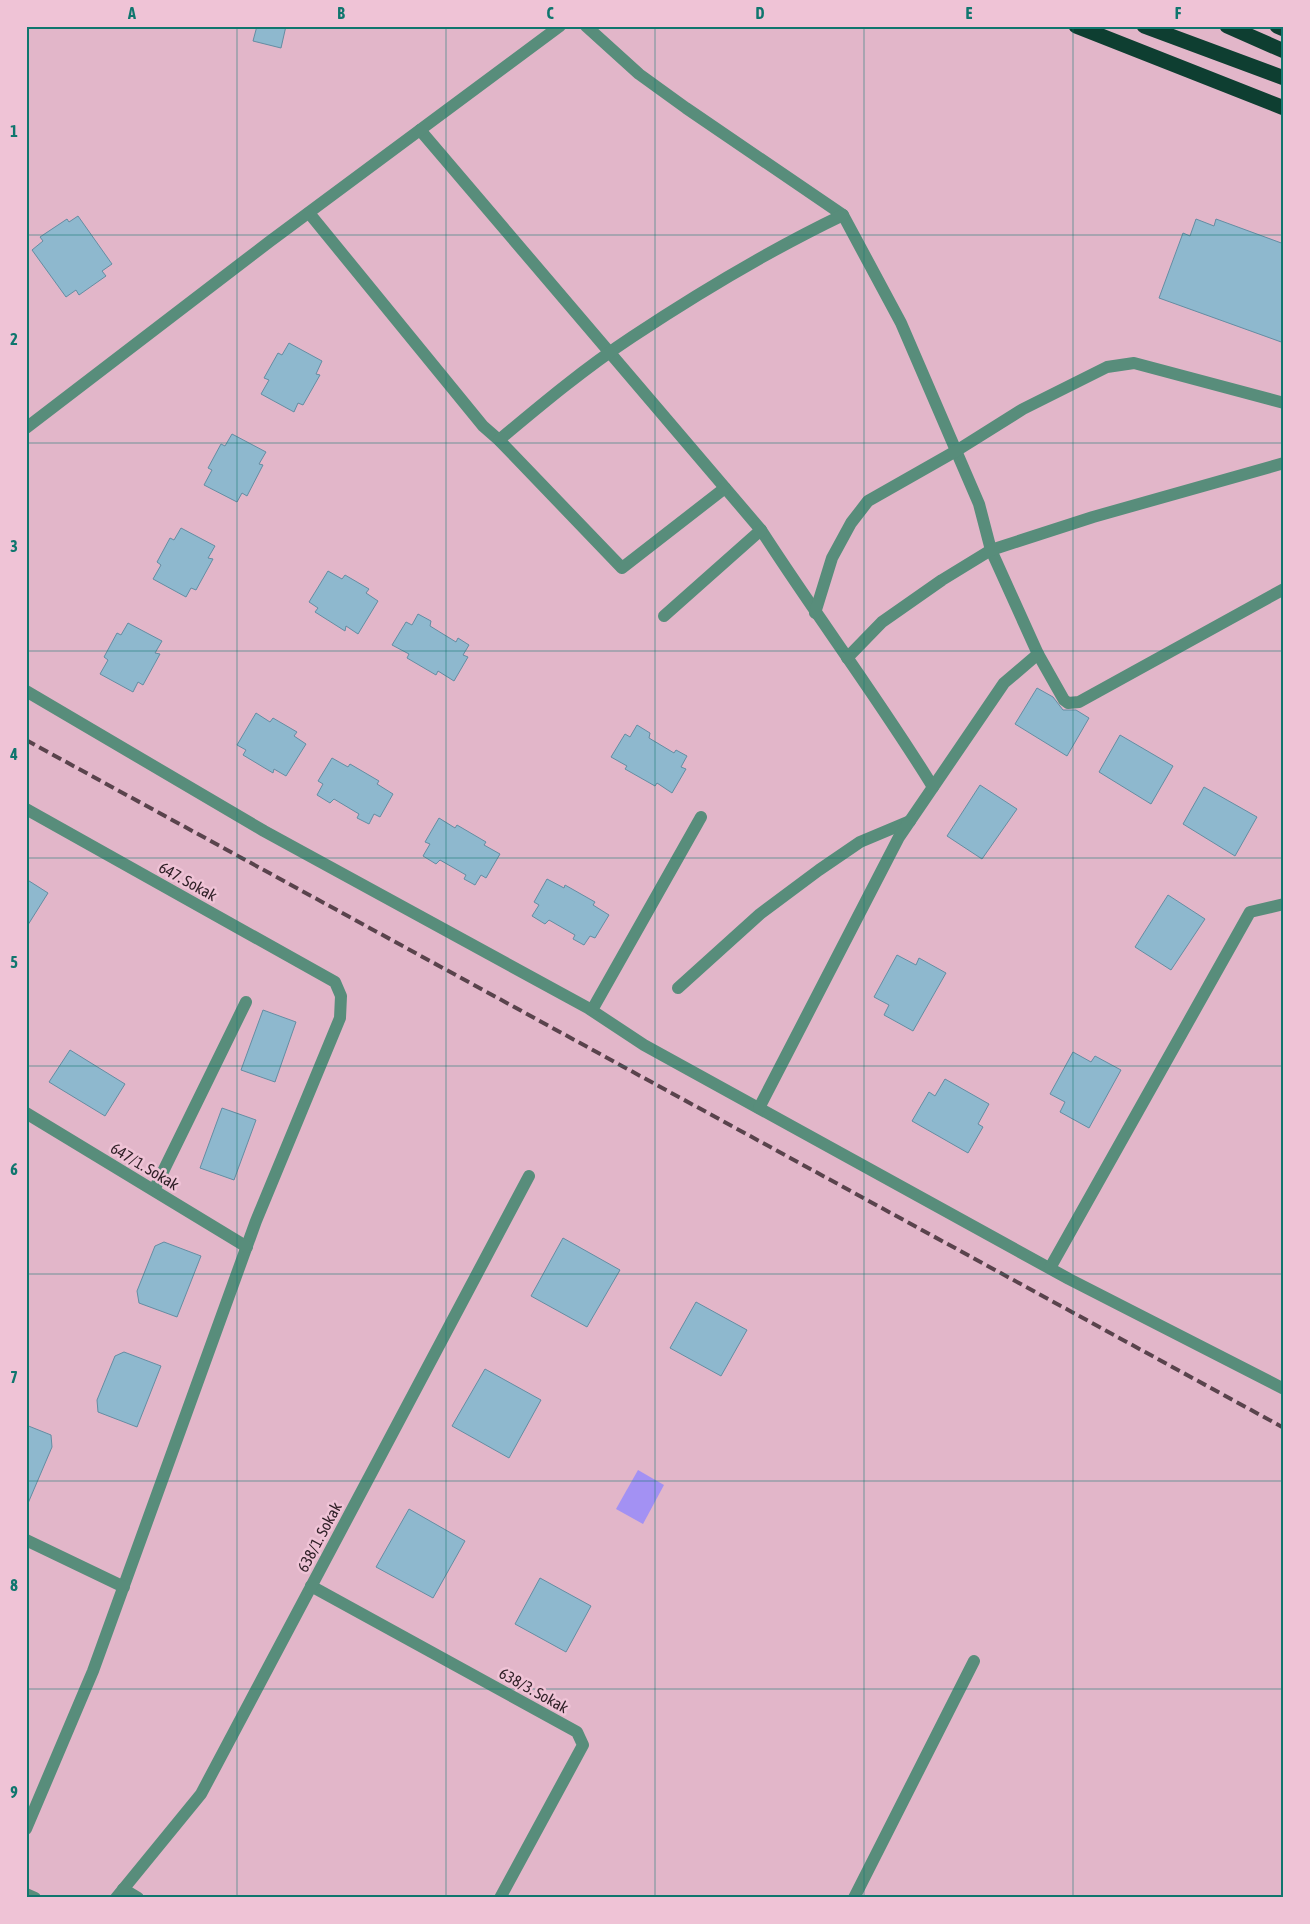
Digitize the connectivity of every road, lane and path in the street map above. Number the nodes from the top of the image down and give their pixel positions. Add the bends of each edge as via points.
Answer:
1 (560, 26) edge
2 (586, 26) edge
3 (1076, 26) edge
4 (1144, 26) edge
5 (1227, 26) edge
6 (1277, 26) edge
7 (1284, 29) edge
8 (1284, 51) edge
9 (1284, 78) edge
10 (1284, 108) edge
11 (420, 130) junction
12 (309, 213) junction
13 (843, 215) junction
14 (610, 353) junction
15 (1284, 403) edge
16 (26, 428) edge
17 (499, 440) junction
18 (956, 451) junction
19 (1284, 463) edge
20 (725, 488) junction
21 (761, 530) junction
22 (991, 550) junction
23 (1284, 589) edge
24 (815, 613) junction
25 (664, 616) dead end
26 (1038, 654) junction
27 (847, 658) junction
28 (26, 691) edge
29 (934, 787) junction
30 (26, 808) edge
31 (701, 817) dead end
32 (910, 821) junction
33 (1284, 904) edge
34 (678, 988) dead end
35 (246, 1002) dead end
36 (592, 1010) junction
37 (759, 1108) junction
38 (26, 1114) edge
39 (529, 1176) dead end
40 (154, 1190) junction
41 (247, 1247) junction
42 (1050, 1268) junction
43 (1282, 1383) edge
44 (26, 1540) edge
45 (311, 1586) junction
46 (124, 1588) junction
47 (974, 1661) dead end
48 (26, 1828) edge
49 (26, 1894) edge
50 (120, 1894) edge
51 (35, 1898) edge
52 (138, 1898) edge
53 (500, 1898) edge
54 (854, 1898) edge

1 - 11 street
2 - 13 street via 639,74
3 - 10 highway
4 - 9 highway
5 - 8 highway
6 - 7 highway
11 - 12 street
11 - 14 street
12 - 16 street
12 - 17 street via 483,426
13 - 14 street via 744,266
13 - 18 street via 902,323
14 - 17 street
14 - 20 street
15 - 18 street via 1134,363 1107,367 1066,386
17 - 20 street via 622,568
18 - 22 street via 979,504
18 - 24 street via 868,501 851,523 832,558
19 - 22 street via 1093,516
20 - 21 street
21 - 24 street
21 - 25 street
22 - 26 street
22 - 27 street via 882,622
23 - 26 street via 1074,704 1064,700
24 - 27 street
26 - 29 street via 1004,683
27 - 29 street
28 - 36 street via 264,831
29 - 32 street
30 - 41 street, 647. Sokak via 335,982 341,996 340,1018
31 - 36 street
32 - 34 street via 860,842 819,870 760,914
32 - 37 street
33 - 42 street via 1250,912
35 - 40 street
36 - 37 street via 644,1045
37 - 42 street
38 - 40 street, 647/1. Sokak
39 - 45 street, 638/1. Sokak
40 - 41 street, 647/1. Sokak
41 - 46 street
42 - 43 street
44 - 46 street
45 - 50 street, 638/1. Sokak via 201,1794
45 - 53 street, 638/3. Sokak via 577,1732 583,1745
46 - 48 street via 93,1671
47 - 54 street
49 - 51 street
50 - 52 street

